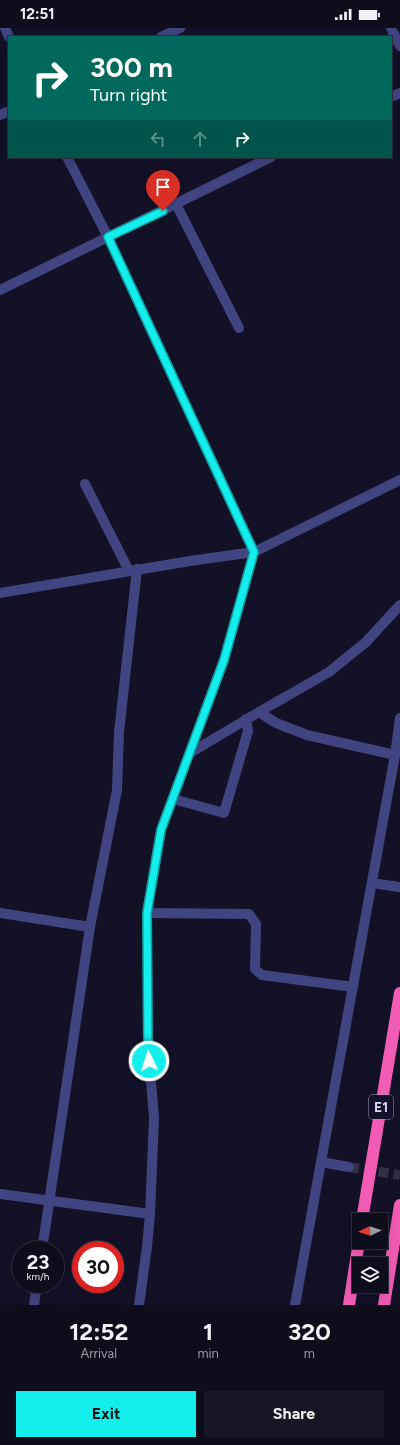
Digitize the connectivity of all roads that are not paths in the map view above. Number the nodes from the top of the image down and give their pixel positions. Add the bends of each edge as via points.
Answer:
1 (180, 28) edge
2 (391, 28) edge
3 (163, 36) edge
4 (400, 46) edge
5 (68, 158) edge
6 (269, 158) edge
7 (176, 204) junction
8 (108, 237) junction
9 (0, 290) edge
10 (239, 328) dead end
11 (400, 480) edge
12 (86, 484) dead end
13 (254, 552) junction
14 (133, 570) junction
15 (0, 593) edge
16 (400, 605) edge
17 (259, 712) junction
18 (400, 718) edge
19 (246, 719) junction
20 (190, 753) junction
21 (395, 755) junction
22 (173, 799) junction
23 (372, 883) junction
24 (399, 888) dead end
25 (0, 913) edge
26 (147, 913) junction
27 (90, 927) junction
28 (353, 987) junction
29 (400, 993) edge
30 (321, 1162) junction
31 (349, 1167) tunnel mouth
32 (0, 1194) edge
33 (49, 1201) junction
34 (400, 1205) edge
35 (363, 1213) edge
36 (150, 1214) junction
37 (43, 1241) edge
38 (358, 1249) edge
39 (36, 1293) edge
40 (34, 1305) edge
41 (139, 1305) edge
42 (295, 1305) edge
43 (348, 1305) edge
44 (384, 1305) edge

1 - 3 street
2 - 4 street
5 - 8 street
6 - 7 street
7 - 8 street
7 - 10 street
8 - 9 street
8 - 13 street
11 - 13 street
12 - 14 street
13 - 14 street
13 - 20 street via 224,660
14 - 15 street
14 - 27 street via 119,732 117,790
16 - 17 street via 366,642 329,672
17 - 19 street
17 - 21 street via 276,723 306,735
18 - 21 street
19 - 20 street
19 - 22 street via 248,731 224,813
20 - 22 street
21 - 23 street
22 - 26 street via 161,830
23 - 24 street
23 - 28 street
25 - 27 street
26 - 28 street via 249,914 256,924 255,969 262,975
26 - 36 street via 148,1046 154,1118
27 - 33 street
28 - 30 street
29 - 35 highway, E1
30 - 31 street
30 - 42 street
32 - 33 street
33 - 36 street
33 - 37 street
34 - 44 highway
36 - 41 street
38 - 43 highway
39 - 40 street

